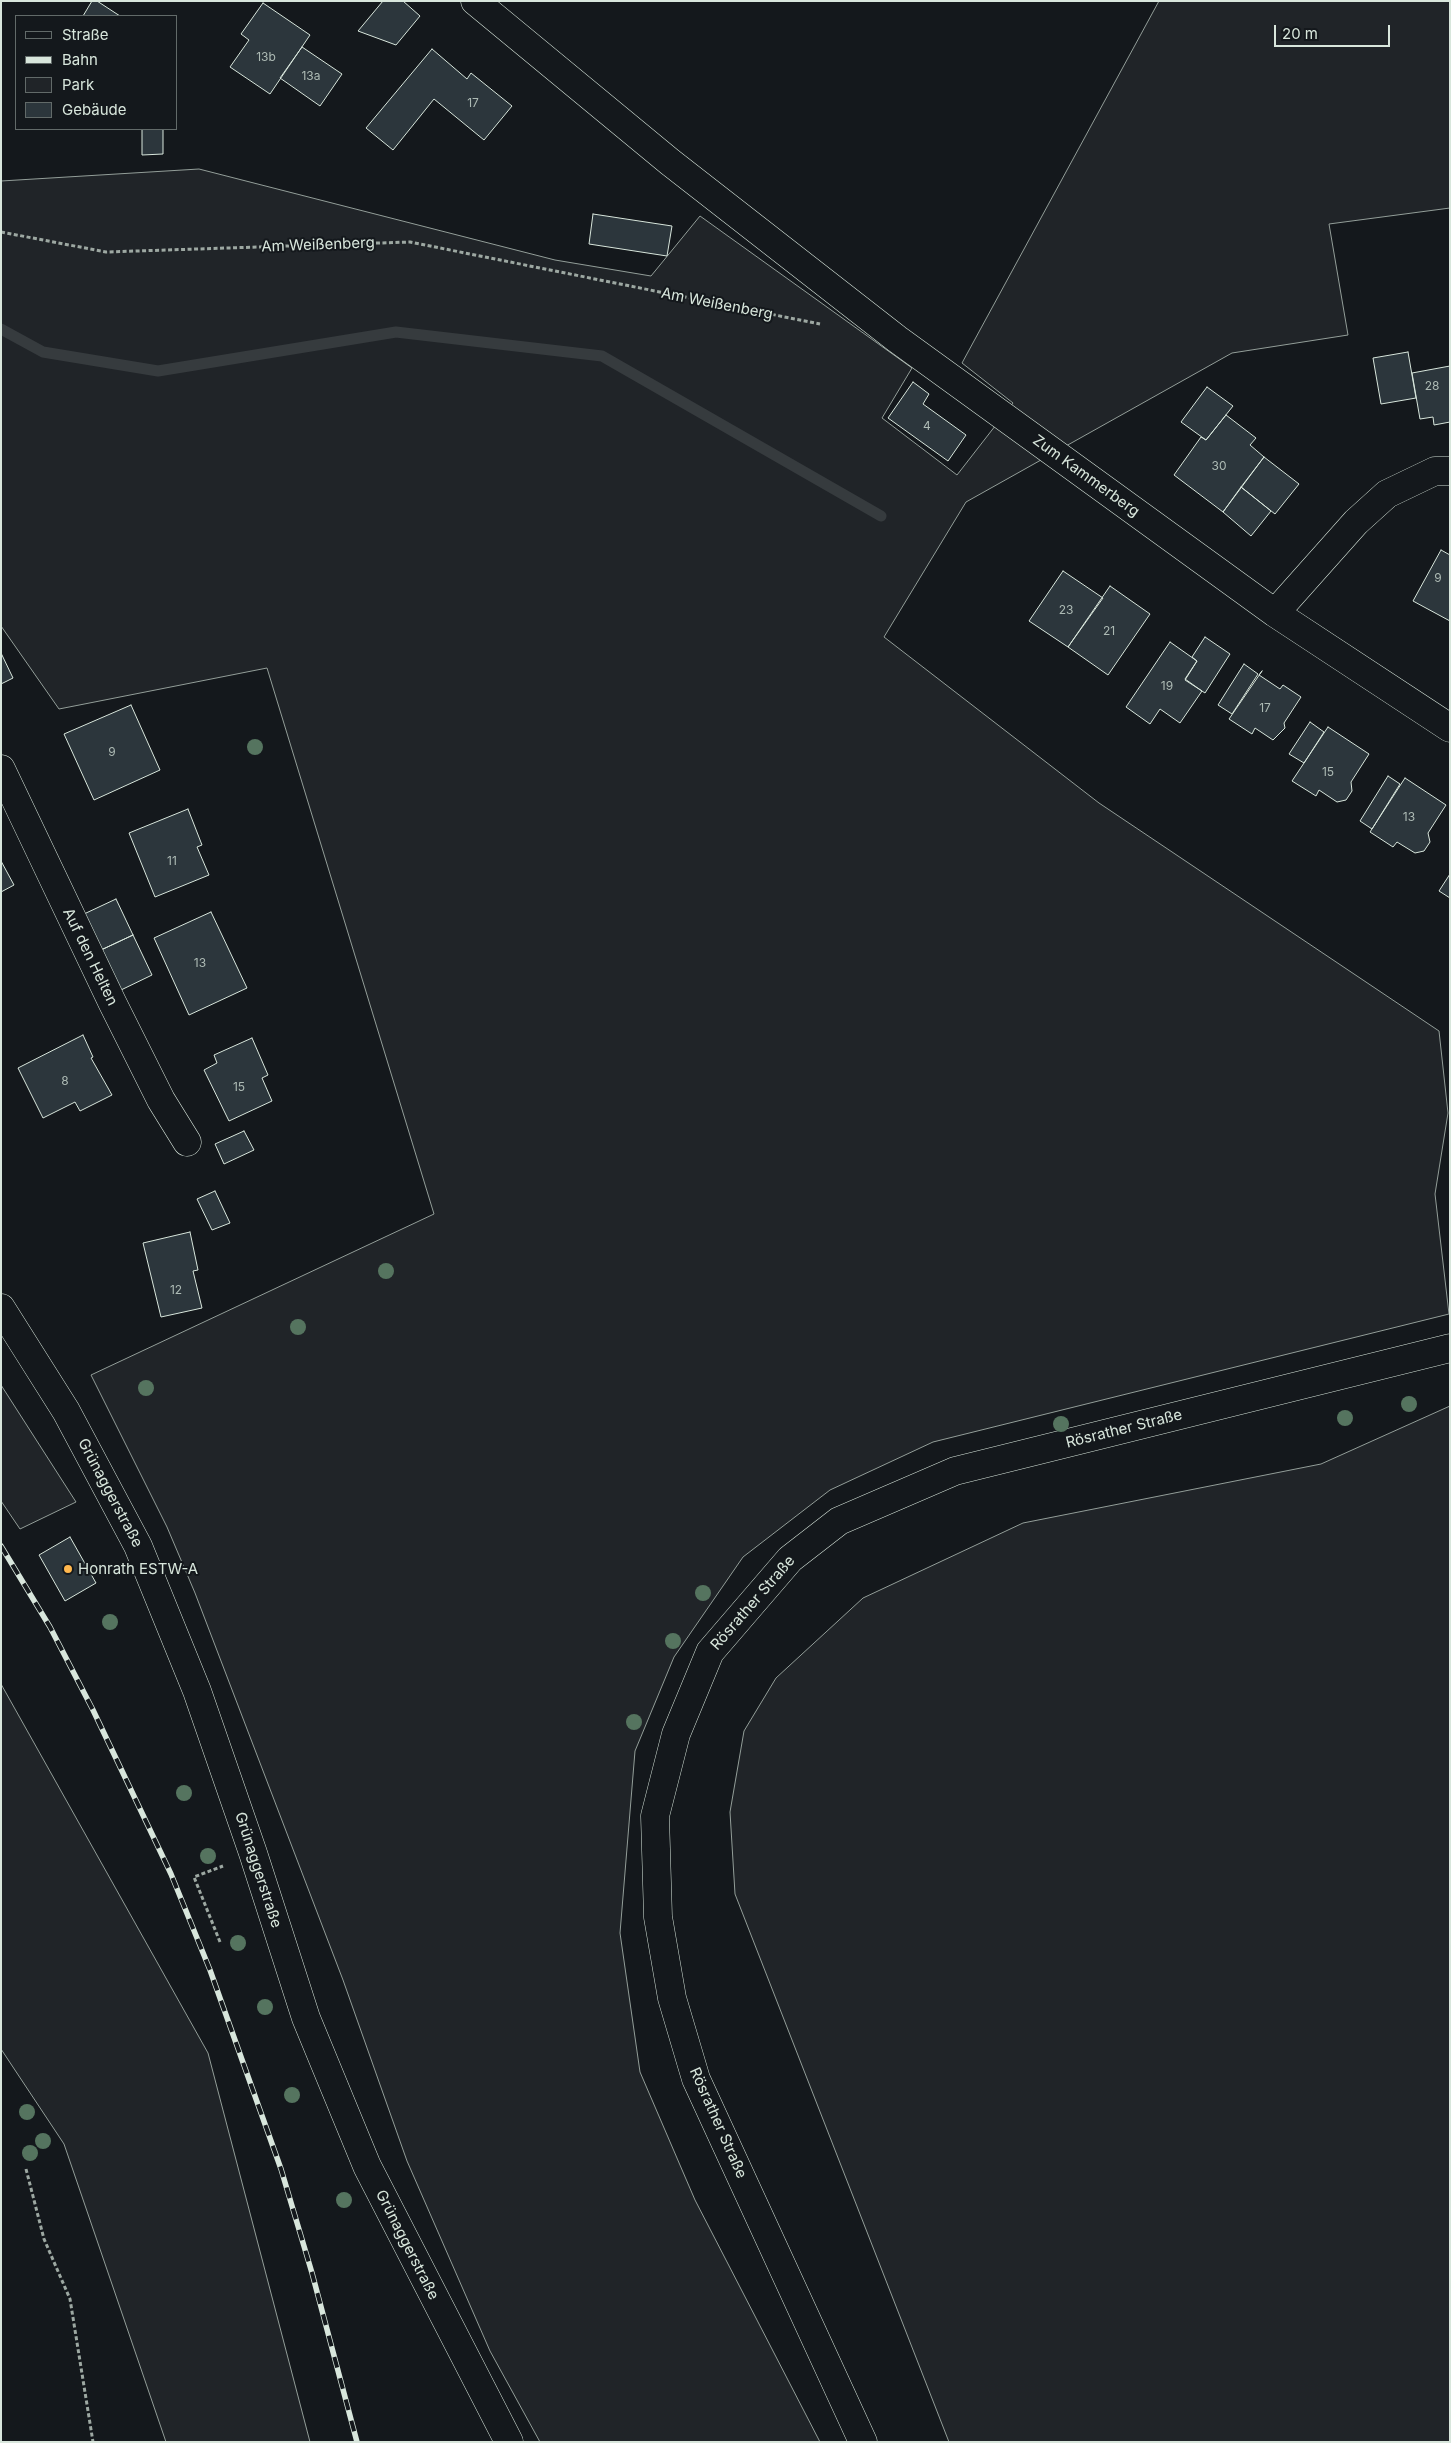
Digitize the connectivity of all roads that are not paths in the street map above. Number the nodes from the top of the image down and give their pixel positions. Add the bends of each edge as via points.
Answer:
1 (475, 1) edge
2 (1450, 470) edge
3 (1275, 613) junction
4 (1450, 728) edge
5 (1, 769) edge
6 (187, 1142) dead end
7 (1, 1308) edge
8 (1450, 1348) edge
9 (507, 2439) edge
10 (863, 2442) edge

1 - 3 street, Zum Kammerberg via 670,162 897,340
2 - 3 street via 1435,471 1387,494 1356,522
3 - 4 street, Zum Kammerberg
5 - 6 street, Auf den Helten via 112,1002 161,1100
7 - 9 street, Grünaggerstraße via 66,1410 138,1546 197,1691 306,2018 360,2149
8 - 10 street, Rösrather Straße via 955,1471 840,1521 790,1559 710,1652 676,1734 655,1816 658,1917 672,1998 696,2079

